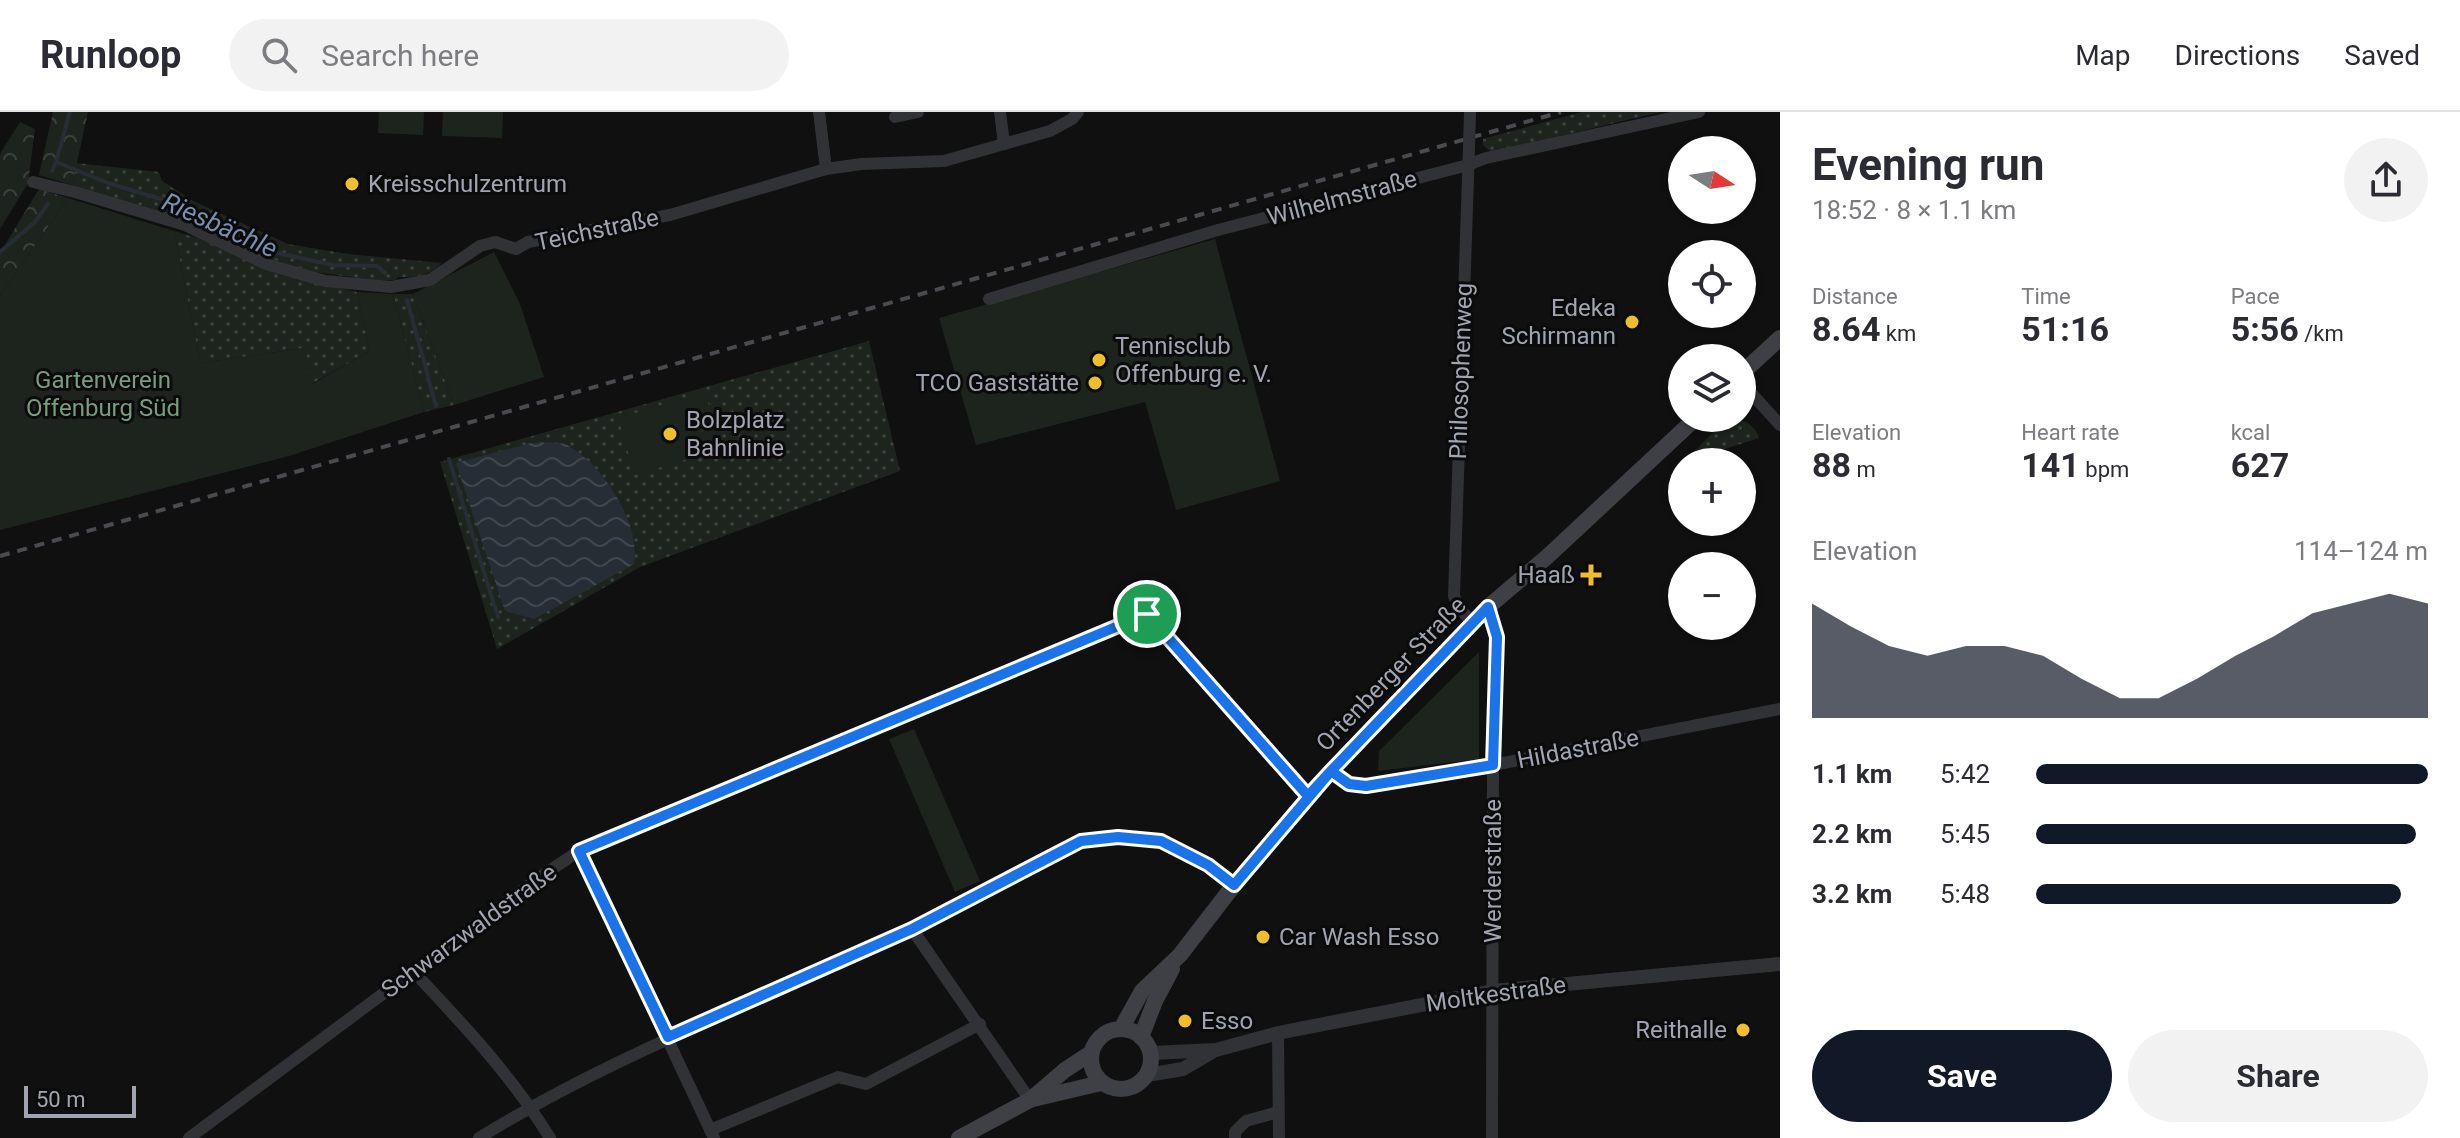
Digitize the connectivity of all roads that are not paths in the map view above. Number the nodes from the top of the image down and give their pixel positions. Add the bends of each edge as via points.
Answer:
1 (819, 112) edge
2 (918, 112) edge
3 (1000, 112) edge
4 (1078, 112) edge
5 (1470, 112) edge
6 (1699, 112) edge
7 (895, 117) dead end
8 (1004, 144) junction
9 (1468, 165) junction
10 (826, 169) junction
11 (33, 182) dead end
12 (989, 299) dead end
13 (1780, 338) edge
14 (1756, 360) edge
15 (1756, 398) edge
16 (1780, 425) edge
17 (1681, 432) edge
18 (1173, 602) dead end
19 (1488, 607) junction
20 (1147, 614) junction
21 (1473, 624) junction
22 (1780, 709) edge
23 (1493, 765) junction
24 (1331, 771) junction
25 (1308, 796) junction
26 (579, 851) junction
27 (1234, 885) junction
28 (912, 929) junction
29 (1180, 955) junction
30 (1780, 964) edge
31 (413, 971) junction
32 (1493, 991) junction
33 (980, 1024) junction
34 (1121, 1029) junction
35 (1278, 1033) junction
36 (668, 1037) junction
37 (1141, 1037) junction
38 (1216, 1050) junction
39 (1091, 1053) junction
40 (1151, 1053) junction
41 (1147, 1075) junction
42 (1101, 1083) junction
43 (1030, 1100) junction
44 (530, 1106) junction
45 (1278, 1112) junction
46 (712, 1134) edge
47 (189, 1138) edge
48 (479, 1138) edge
49 (550, 1138) edge
50 (959, 1138) edge
51 (1235, 1138) edge
52 (1279, 1138) edge
53 (1492, 1138) edge

1 - 10 street
2 - 7 street
3 - 8 street
4 - 8 street, Teichstraße via 1050,131
5 - 9 street, Philosophenweg, bridge
6 - 9 street, Wilhelmstraße
8 - 10 street, Teichstraße via 944,161
9 - 12 street, Wilhelmstraße via 1218,230
9 - 21 street, Philosophenweg via 1454,596
10 - 11 street, Teichstraße via 670,215 528,242 516,249 495,242 480,246 430,280 391,287 325,281 266,264 185,225
13 - 14 main road
15 - 16 street
17 - 19 main road, Ortenberger Straße
18 - 20 street, Schwarzwaldstraße
19 - 21 main road, Ortenberger Straße
19 - 23 street, Werderstraße via 1497,637
20 - 25 street
20 - 26 street, Schwarzwaldstraße
21 - 24 main road, Ortenberger Straße
22 - 23 street, Hildastraße
23 - 24 street, Hildastraße via 1366,786 1349,784
23 - 32 street, Werderstraße
24 - 25 main road, Ortenberger Straße
25 - 27 main road, Ortenberger Straße
26 - 31 street, Schwarzwaldstraße
26 - 36 street
27 - 28 street via 1161,841 1099,838 1063,849
27 - 29 main road, Ortenberger Straße
28 - 33 street
28 - 36 street
29 - 34 main road, Ortenberger Straße via 1142,991
29 - 37 main road, Ortenberger Straße
30 - 32 street, Moltkestraße
31 - 44 street
31 - 47 street, Schwarzwaldstraße
32 - 35 street, Moltkestraße
32 - 53 street, Werderstraße
33 - 43 street
33 - 46 street via 866,1084 838,1077
34 - 37 main road
34 - 39 main road via 1101,1036
35 - 38 street, Moltkestraße
35 - 45 street
36 - 44 street
36 - 46 street
37 - 40 main road
38 - 40 street, Moltkestraße
38 - 41 street, Moltkestraße via 1183,1069
39 - 42 main road via 1092,1070
39 - 43 main road
40 - 41 main road
41 - 42 main road via 1125,1089
42 - 43 main road
43 - 50 main road
44 - 48 street
44 - 49 street
45 - 51 street via 1246,1121
45 - 52 street

